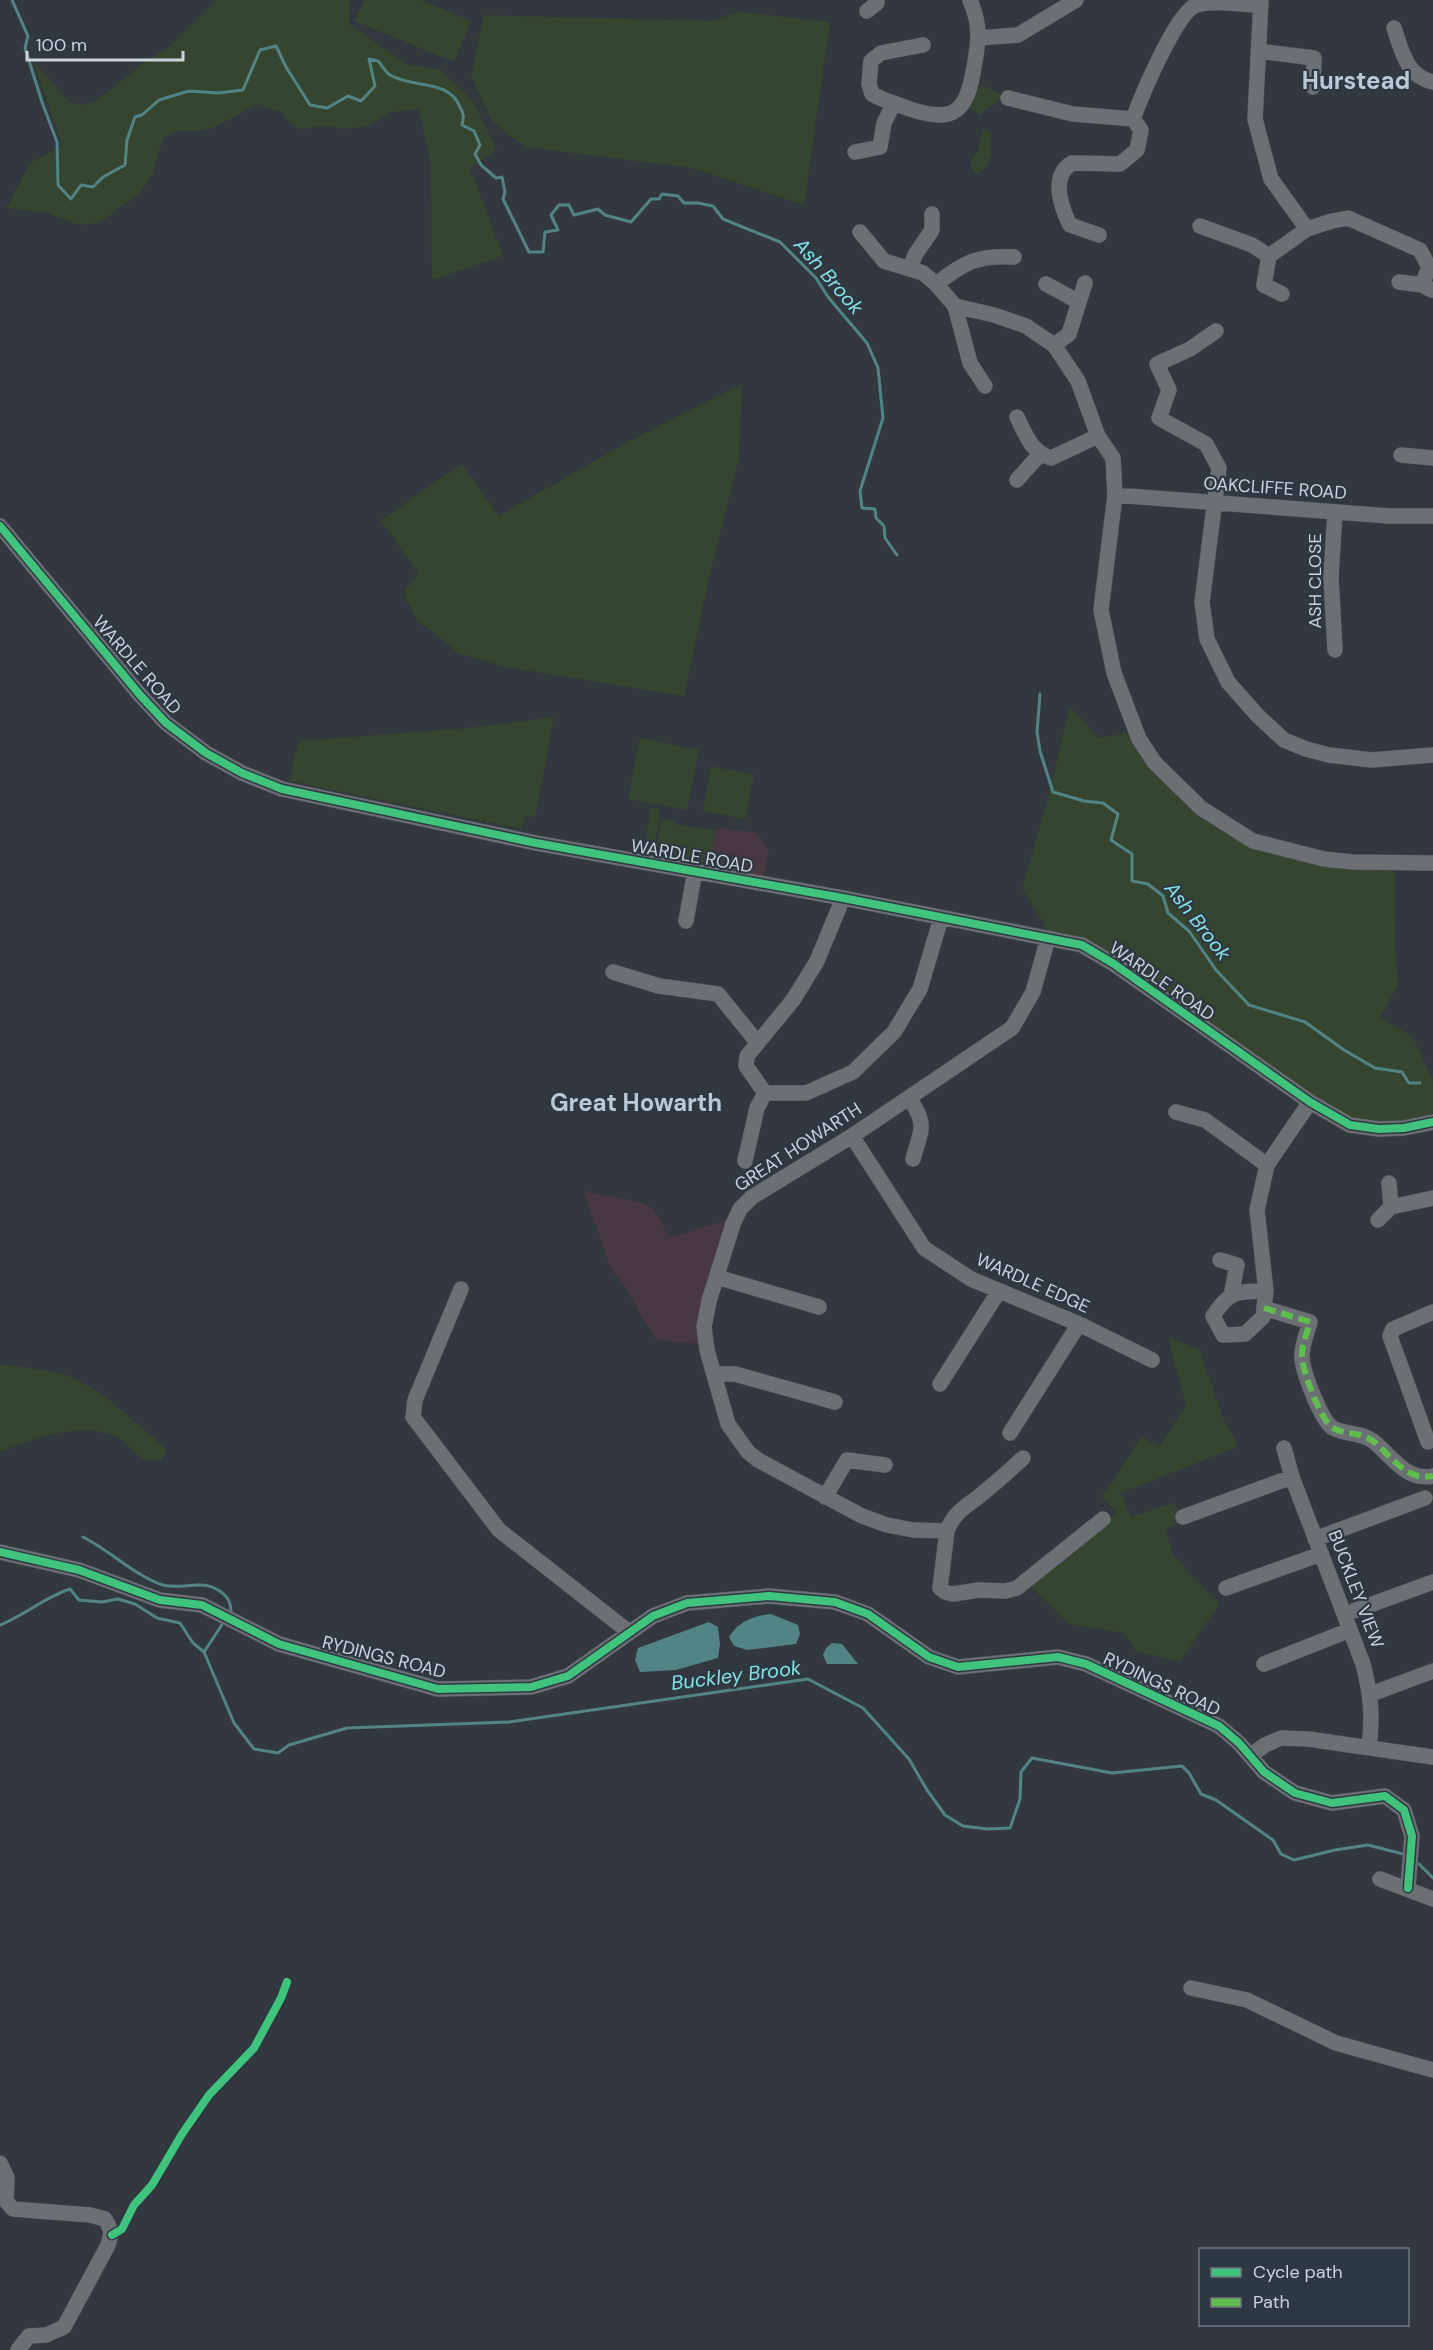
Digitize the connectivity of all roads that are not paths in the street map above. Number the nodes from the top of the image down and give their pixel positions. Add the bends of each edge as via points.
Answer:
1 (970, 0) edge
2 (1076, 0) edge
3 (1261, 3) edge
4 (1394, 28) dead end
5 (979, 38) junction
6 (923, 45) dead end
7 (1258, 51) junction
8 (1433, 81) edge
9 (1313, 87) dead end
10 (1008, 98) dead end
11 (894, 104) junction
12 (1133, 119) junction
13 (855, 152) dead end
14 (933, 214) dead end
15 (1200, 226) dead end
16 (1307, 229) junction
17 (860, 232) dead end
18 (1099, 236) dead end
19 (1269, 256) junction
20 (1014, 257) dead end
21 (910, 269) junction
22 (1399, 282) dead end
23 (1085, 283) dead end
24 (936, 284) junction
25 (1046, 284) dead end
26 (1427, 288) edge
27 (1282, 294) dead end
28 (1079, 302) junction
29 (955, 306) junction
30 (1216, 331) dead end
31 (1054, 345) junction
32 (985, 386) dead end
33 (1017, 417) dead end
34 (1098, 436) junction
35 (1040, 454) junction
36 (1401, 455) dead end
37 (1433, 458) edge
38 (1017, 480) dead end
39 (1115, 495) junction
40 (1214, 503) junction
41 (1335, 512) junction
42 (1433, 516) edge
43 (0, 526) edge
44 (1335, 650) dead end
45 (1433, 755) edge
46 (1433, 863) edge
47 (695, 871) junction
48 (843, 898) junction
49 (941, 918) junction
50 (686, 921) dead end
51 (1048, 938) junction
52 (613, 972) dead end
53 (757, 1042) junction
54 (765, 1093) junction
55 (909, 1098) junction
56 (1310, 1101) junction
57 (1176, 1112) dead end
58 (1433, 1122) edge
59 (852, 1136) junction
60 (912, 1160) dead end
61 (745, 1161) dead end
62 (1267, 1164) junction
63 (1389, 1183) dead end
64 (1433, 1198) edge
65 (1391, 1207) junction
66 (1378, 1220) dead end
67 (1220, 1260) dead end
68 (717, 1277) junction
69 (461, 1289) dead end
70 (999, 1291) junction
71 (1266, 1291) junction
72 (1231, 1296) junction
73 (819, 1307) dead end
74 (1264, 1308) junction
75 (1433, 1312) edge
76 (1079, 1324) junction
77 (1152, 1360) dead end
78 (714, 1374) junction
79 (940, 1383) dead end
80 (835, 1402) dead end
81 (1010, 1433) dead end
82 (1428, 1442) dead end
83 (1284, 1448) dead end
84 (1023, 1458) dead end
85 (885, 1465) dead end
86 (1433, 1476) edge
87 (1292, 1477) junction
88 (825, 1497) junction
89 (1425, 1498) dead end
90 (1183, 1517) dead end
91 (1103, 1519) dead end
92 (947, 1531) junction
93 (1315, 1539) junction
94 (0, 1552) edge
95 (1321, 1554) junction
96 (1433, 1582) edge
97 (1226, 1588) dead end
98 (1345, 1614) junction
99 (1350, 1630) junction
100 (629, 1632) junction
101 (1264, 1664) dead end
102 (1433, 1671) edge
103 (1371, 1694) junction
104 (1369, 1748) junction
105 (1250, 1756) junction
106 (1433, 1757) edge
107 (1380, 1879) dead end
108 (1408, 1888) junction
109 (1433, 1899) edge
110 (1191, 1988) dead end
111 (1433, 2070) edge
112 (0, 2163) edge
113 (7, 2209) edge
114 (18, 2350) edge

1 - 5 street via 978,18
2 - 5 street via 1018,35
3 - 7 street
3 - 12 street via 1213,1 1193,6 1181,19
4 - 8 street via 1410,69 1418,77
5 - 11 street via 964,104 941,116
6 - 11 street via 881,53 871,61 872,94
7 - 9 street via 1314,58
7 - 16 street via 1255,119 1271,179
10 - 12 street via 1073,114
11 - 13 street via 884,123 880,147
12 - 18 street via 1141,130 1137,150 1120,164 1072,163 1062,175 1058,194 1070,225
14 - 21 street via 932,230
15 - 19 street via 1252,245
16 - 19 street
16 - 26 street via 1348,218 1420,250 1429,267
17 - 21 street via 884,261
19 - 27 street via 1264,285
20 - 24 street via 990,256 963,264
21 - 24 street via 923,273
22 - 26 street
23 - 28 street
24 - 29 street
25 - 28 street
28 - 31 street via 1069,334
29 - 31 street via 1024,326
29 - 32 street via 970,363
30 - 40 street via 1190,349 1157,364 1168,390 1159,418 1206,444 1219,468
31 - 34 street via 1078,381
33 - 35 street via 1030,445
34 - 35 street via 1051,458
34 - 39 street via 1113,458
35 - 38 street
36 - 37 street
39 - 40 street, OAKCLIFFE ROAD
39 - 46 street via 1101,610 1114,673 1139,739 1155,763 1201,808 1253,841 1334,860
40 - 41 street, OAKCLIFFE ROAD
40 - 45 street via 1202,602 1207,639 1228,682 1284,740 1306,749 1371,760
41 - 42 street, OAKCLIFFE ROAD
41 - 44 street, ASH CLOSE via 1331,577
43 - 47 street, WARDLE ROAD via 166,723 206,753 242,773 282,789 536,843
47 - 48 street, WARDLE ROAD
47 - 50 street
48 - 49 street, WARDLE ROAD
48 - 53 street via 817,961 793,1000
49 - 51 street, WARDLE ROAD
49 - 54 street via 920,989 894,1032 853,1072 806,1093
51 - 55 street, GREAT HOWARTH via 1032,992 1012,1028
51 - 56 street, WARDLE ROAD via 1082,945 1099,954
52 - 53 street via 659,986 718,994
53 - 54 street via 747,1056 746,1066
54 - 61 street via 757,1108
55 - 59 street, GREAT HOWARTH
55 - 60 street via 923,1124
56 - 58 street, WARDLE ROAD via 1350,1125 1379,1129
56 - 62 street
57 - 62 street via 1205,1120
59 - 68 street, GREAT HOWARTH via 752,1197 740,1209
59 - 70 street, WARDLE EDGE via 924,1248 971,1279
62 - 71 street via 1257,1210
63 - 65 street
64 - 65 street
65 - 66 street
67 - 72 street via 1237,1265
68 - 73 street
68 - 78 street, GREAT HOWARTH via 704,1327
69 - 100 street via 415,1400 413,1417 499,1530
70 - 76 street, WARDLE EDGE
70 - 79 street
71 - 72 street via 1241,1291
71 - 74 street
72 - 74 street via 1223,1300 1213,1316 1223,1335 1245,1334 1263,1317
74 - 86 street via 1310,1322 1302,1361 1320,1412 1332,1428 1373,1441 1408,1472 1424,1478
75 - 82 street via 1393,1329 1390,1336
76 - 77 street, WARDLE EDGE
76 - 81 street
78 - 80 street via 735,1374
78 - 88 street, GREAT HOWARTH via 728,1424 748,1452
83 - 87 street, BUCKLEY VIEW
84 - 92 street via 960,1509
85 - 88 street via 847,1460
87 - 90 street
87 - 93 street, BUCKLEY VIEW
88 - 92 street, GREAT HOWARTH via 887,1525
89 - 93 street
91 - 92 street via 1024,1584 1005,1592 953,1594 940,1588
93 - 95 street, BUCKLEY VIEW
94 - 100 street, RYDINGS ROAD via 79,1570 160,1600 202,1605 279,1644 438,1689 531,1687 568,1676
95 - 97 street
95 - 98 street, BUCKLEY VIEW
96 - 98 street
98 - 99 street, BUCKLEY VIEW
99 - 101 street
99 - 103 street, BUCKLEY VIEW
100 - 105 street, RYDINGS ROAD via 653,1616 687,1603 768,1596 835,1602 868,1614 929,1657 958,1667 1059,1658 1086,1664 1219,1726
102 - 103 street
103 - 104 street, BUCKLEY VIEW
104 - 105 street via 1281,1738
104 - 106 street
105 - 108 street, RYDINGS ROAD via 1264,1772 1295,1793 1332,1803 1385,1796 1404,1810 1412,1836
107 - 108 street
108 - 109 street
110 - 111 street via 1247,2000 1336,2043
112 - 113 street via 8,2178
113 - 114 street via 105,2218 112,2235 64,2327 46,2335 29,2336

